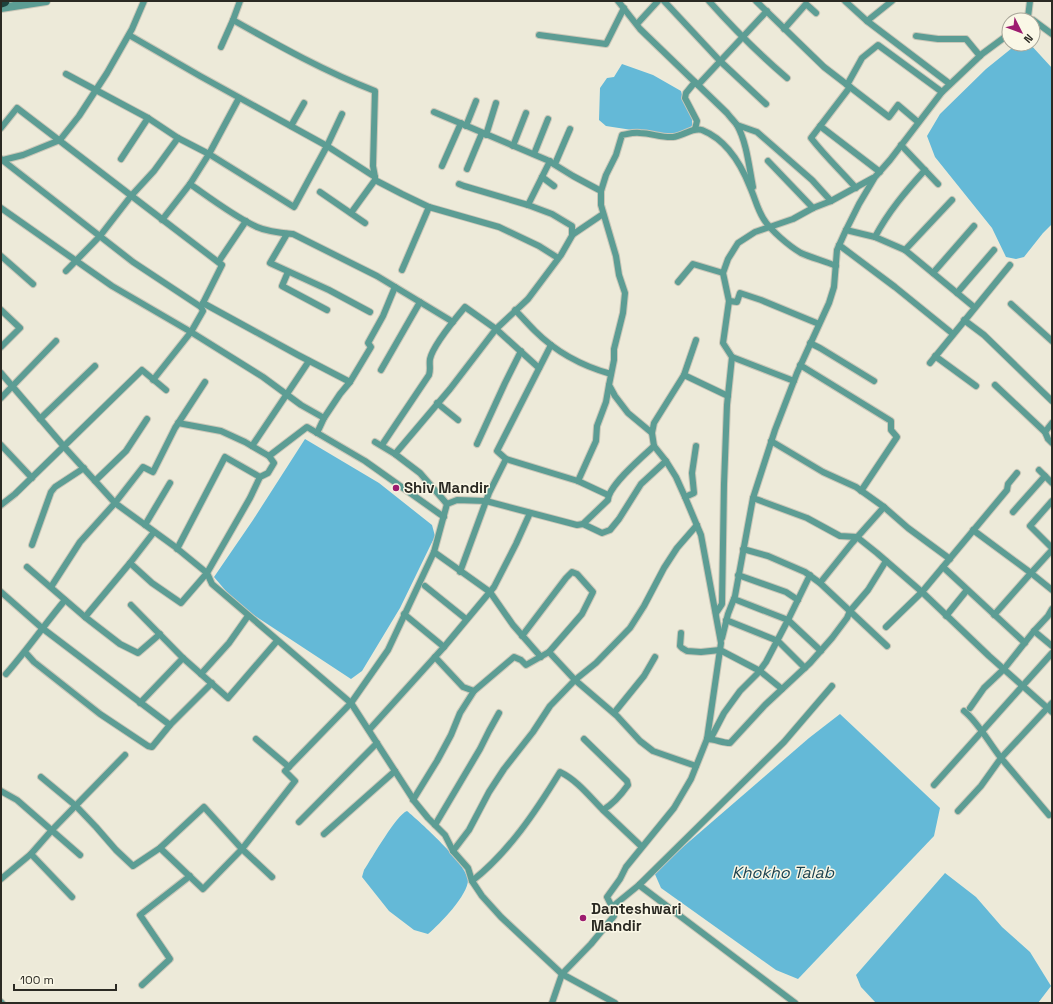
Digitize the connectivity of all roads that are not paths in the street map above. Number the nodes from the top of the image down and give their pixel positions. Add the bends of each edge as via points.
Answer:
1 (46, 1) edge
2 (144, 1) edge
3 (240, 1) edge
4 (618, 1) edge
5 (658, 1) edge
6 (664, 1) edge
7 (709, 1) edge
8 (756, 1) edge
9 (845, 1) edge
10 (892, 1) edge
11 (1030, 1) edge
12 (1, 8) edge
13 (624, 8) junction
14 (767, 11) junction
15 (1030, 12) edge
16 (816, 13) dead end
17 (233, 20) junction
18 (867, 21) junction
19 (637, 24) junction
20 (1041, 26) edge
21 (784, 29) junction
22 (1052, 34) edge
23 (129, 35) junction
24 (539, 35) dead end
25 (916, 36) dead end
26 (742, 37) junction
27 (1001, 40) edge
28 (221, 47) dead end
29 (980, 56) junction
30 (720, 61) junction
31 (66, 74) dead end
32 (787, 78) dead end
33 (697, 84) junction
34 (950, 84) junction
35 (848, 86) junction
36 (96, 90) junction
37 (942, 92) junction
38 (239, 98) junction
39 (476, 101) dead end
40 (304, 103) dead end
41 (496, 103) dead end
42 (766, 104) dead end
43 (434, 112) dead end
44 (526, 113) dead end
45 (342, 114) dead end
46 (148, 118) junction
47 (548, 119) dead end
48 (918, 122) junction
49 (464, 124) junction
50 (737, 125) junction
51 (291, 126) junction
52 (820, 126) junction
53 (1, 128) edge
54 (570, 129) dead end
55 (695, 129) junction
56 (484, 134) junction
57 (178, 138) junction
58 (60, 140) junction
59 (901, 145) junction
60 (327, 146) junction
61 (513, 146) junction
62 (209, 154) junction
63 (534, 154) junction
64 (121, 159) dead end
65 (2, 160) edge
66 (768, 161) dead end
67 (552, 163) junction
68 (442, 166) dead end
69 (467, 169) dead end
70 (924, 170) junction
71 (880, 172) junction
72 (542, 177) junction
73 (875, 177) junction
74 (375, 179) junction
75 (190, 184) junction
76 (459, 184) dead end
77 (938, 184) dead end
78 (554, 186) dead end
79 (856, 188) junction
80 (601, 191) junction
81 (320, 192) dead end
82 (131, 196) junction
83 (952, 200) dead end
84 (831, 201) junction
85 (755, 202) junction
86 (528, 206) junction
87 (430, 207) junction
88 (1, 208) edge
89 (813, 208) junction
90 (351, 214) junction
91 (603, 214) junction
92 (162, 220) junction
93 (246, 221) junction
94 (365, 223) dead end
95 (974, 226) dead end
96 (771, 227) junction
97 (846, 230) junction
98 (287, 234) junction
99 (573, 234) junction
100 (100, 236) junction
101 (875, 237) junction
102 (839, 245) junction
103 (905, 250) junction
104 (994, 250) dead end
105 (1, 256) edge
106 (558, 258) junction
107 (75, 261) junction
108 (219, 262) junction
109 (1010, 264) dead end
110 (836, 266) junction
111 (66, 270) dead end
112 (402, 270) dead end
113 (288, 272) junction
114 (723, 273) junction
115 (933, 273) junction
116 (678, 282) dead end
117 (33, 284) dead end
118 (395, 287) junction
119 (957, 293) junction
120 (729, 301) junction
121 (420, 302) junction
122 (1011, 304) dead end
123 (202, 305) junction
124 (974, 308) junction
125 (1, 310) edge
126 (327, 310) dead end
127 (515, 310) junction
128 (370, 312) dead end
129 (964, 320) junction
130 (453, 322) junction
131 (818, 324) junction
132 (496, 329) junction
133 (191, 332) junction
134 (953, 334) junction
135 (696, 340) dead end
136 (56, 341) dead end
137 (1052, 341) edge
138 (810, 343) junction
139 (551, 345) junction
140 (1, 347) edge
141 (521, 351) junction
142 (935, 356) junction
143 (732, 357) junction
144 (309, 361) junction
145 (930, 362) dead end
146 (800, 365) junction
147 (95, 366) dead end
148 (539, 368) junction
149 (381, 370) dead end
150 (1, 373) edge
151 (611, 374) junction
152 (684, 375) junction
153 (153, 380) junction
154 (794, 381) junction
155 (874, 381) dead end
156 (205, 382) dead end
157 (350, 382) junction
158 (609, 385) junction
159 (995, 385) dead end
160 (976, 386) dead end
161 (13, 387) junction
162 (166, 390) dead end
163 (287, 395) junction
164 (728, 396) junction
165 (1, 398) edge
166 (1052, 401) edge
167 (437, 403) junction
168 (324, 418) junction
169 (40, 419) junction
170 (147, 419) dead end
171 (458, 420) dead end
172 (178, 423) junction
173 (1052, 424) edge
174 (1045, 432) junction
175 (317, 433) junction
176 (652, 433) junction
177 (771, 441) junction
178 (375, 442) dead end
179 (1052, 443) edge
180 (477, 444) dead end
181 (1, 445) edge
182 (382, 445) junction
183 (252, 446) junction
184 (654, 446) junction
185 (696, 446) dead end
186 (64, 447) junction
187 (394, 454) junction
188 (269, 456) junction
189 (506, 459) junction
190 (666, 461) junction
191 (84, 468) junction
192 (1039, 470) dead end
193 (1017, 473) dead end
194 (1045, 476) junction
195 (260, 477) junction
196 (32, 478) junction
197 (95, 481) junction
198 (578, 481) junction
199 (170, 483) dead end
200 (1052, 483) edge
201 (861, 491) junction
202 (608, 495) junction
203 (685, 497) junction
204 (753, 498) junction
205 (486, 501) junction
206 (1052, 501) edge
207 (115, 503) junction
208 (447, 504) junction
209 (1, 505) edge
210 (884, 507) junction
211 (1013, 512) dead end
212 (530, 513) junction
213 (444, 518) junction
214 (583, 524) junction
215 (145, 525) junction
216 (697, 525) junction
217 (973, 530) junction
218 (154, 532) junction
219 (857, 537) junction
220 (32, 545) dead end
221 (177, 549) junction
222 (743, 549) junction
223 (1052, 549) edge
224 (434, 552) junction
225 (950, 559) junction
226 (886, 561) junction
227 (130, 563) junction
228 (26, 567) dead end
229 (943, 567) junction
230 (460, 572) junction
231 (1031, 573) junction
232 (207, 574) junction
233 (738, 575) junction
234 (810, 575) junction
235 (820, 583) junction
236 (425, 586) dead end
237 (51, 587) junction
238 (967, 590) junction
239 (1052, 590) edge
240 (1, 592) edge
241 (490, 592) junction
242 (922, 592) junction
243 (734, 599) junction
244 (65, 600) junction
245 (798, 600) junction
246 (131, 605) dead end
247 (1052, 609) edge
248 (850, 611) junction
249 (716, 613) junction
250 (404, 614) junction
251 (994, 615) junction
252 (248, 616) junction
253 (946, 616) junction
254 (85, 617) junction
255 (466, 619) junction
256 (726, 620) junction
257 (788, 620) junction
258 (42, 628) junction
259 (886, 628) dead end
260 (1034, 631) junction
261 (680, 633) dead end
262 (160, 634) junction
263 (522, 636) junction
264 (277, 641) junction
265 (778, 641) junction
266 (1025, 642) junction
267 (721, 646) junction
268 (887, 646) dead end
269 (1052, 646) edge
270 (444, 647) junction
271 (821, 651) junction
272 (25, 652) junction
273 (549, 652) junction
274 (1052, 653) edge
275 (435, 657) junction
276 (541, 657) junction
277 (655, 657) dead end
278 (183, 658) junction
279 (805, 668) junction
280 (1004, 669) junction
281 (760, 671) junction
282 (6, 674) dead end
283 (201, 674) junction
284 (575, 680) junction
285 (212, 683) junction
286 (832, 686) dead end
287 (1023, 686) junction
288 (782, 690) junction
289 (474, 691) junction
290 (140, 703) junction
291 (351, 703) junction
292 (1052, 703) edge
293 (1050, 710) edge
294 (499, 713) dead end
295 (614, 713) junction
296 (170, 726) junction
297 (369, 730) junction
298 (982, 732) junction
299 (256, 739) dead end
300 (584, 739) dead end
301 (707, 739) junction
302 (377, 744) junction
303 (125, 756) dead end
304 (1001, 758) junction
305 (696, 766) junction
306 (289, 767) junction
307 (394, 771) junction
308 (41, 777) dead end
309 (934, 785) dead end
310 (1, 791) edge
311 (414, 800) junction
312 (76, 806) junction
313 (603, 810) junction
314 (958, 811) dead end
315 (1051, 815) edge
316 (299, 822) dead end
317 (435, 825) junction
318 (52, 830) junction
319 (324, 834) dead end
320 (641, 846) junction
321 (160, 848) junction
322 (242, 849) junction
323 (453, 851) junction
324 (31, 854) junction
325 (80, 855) dead end
326 (190, 876) junction
327 (272, 877) dead end
328 (1, 879) edge
329 (472, 881) junction
330 (639, 886) junction
331 (72, 897) dead end
332 (612, 907) junction
333 (562, 974) junction
334 (142, 985) dead end
335 (552, 1003) edge
336 (615, 1003) edge
337 (795, 1003) edge

1 - 12 street
2 - 23 street
3 - 17 street
4 - 13 street
5 - 19 street
6 - 30 street
7 - 26 street
8 - 14 street
9 - 18 street
10 - 18 street
11 - 15 street
13 - 19 street
13 - 24 street via 606,44
14 - 21 street
14 - 26 street
16 - 21 street via 806,4
17 - 28 street
17 - 74 street via 310,62 375,92
18 - 34 street
19 - 33 street
20 - 22 street
21 - 35 street
23 - 36 street
23 - 38 street
25 - 29 street via 966,39
26 - 30 street
26 - 32 street
27 - 29 street
29 - 34 street
30 - 33 street
30 - 42 street
31 - 36 street
33 - 50 street
33 - 55 street via 686,93 697,120
34 - 37 street
35 - 37 street via 862,58 878,45
35 - 48 street via 889,117 898,105
35 - 52 street
36 - 46 street
36 - 58 street
37 - 48 street
38 - 51 street
38 - 62 street
39 - 49 street
40 - 51 street
41 - 56 street
43 - 49 street
44 - 61 street
45 - 60 street
46 - 57 street
46 - 64 street
47 - 63 street
48 - 59 street
49 - 56 street
49 - 68 street
50 - 84 street via 758,132 812,180
50 - 85 street via 747,153
51 - 60 street
52 - 71 street
52 - 79 street via 811,138
53 - 58 street via 17,108
54 - 67 street
55 - 80 street via 672,137 639,133 622,135
55 - 85 street via 717,139 732,153 741,166
56 - 61 street
56 - 69 street
57 - 62 street
57 - 82 street via 154,171
58 - 65 street via 23,155
58 - 82 street
59 - 70 street
59 - 71 street
60 - 62 street via 294,207
60 - 74 street
61 - 63 street
62 - 75 street
63 - 67 street
65 - 100 street
66 - 89 street
67 - 72 street
67 - 80 street
70 - 77 street
70 - 101 street via 894,205
71 - 73 street
72 - 78 street
72 - 86 street
73 - 79 street
73 - 97 street
74 - 87 street
74 - 90 street
75 - 92 street
75 - 93 street
76 - 86 street
79 - 84 street
80 - 91 street via 600,205
81 - 90 street
82 - 92 street
82 - 100 street
83 - 103 street
84 - 89 street
85 - 96 street via 763,220
86 - 99 street via 552,214 572,226
87 - 106 street via 499,227
87 - 112 street
88 - 107 street
89 - 96 street
90 - 94 street
91 - 99 street
91 - 151 street via 625,293
92 - 108 street
93 - 98 street via 257,227
93 - 108 street
95 - 115 street
96 - 110 street via 802,253
96 - 114 street via 755,232 738,243
97 - 101 street
97 - 102 street
98 - 113 street via 270,263
98 - 118 street via 293,234 324,249
99 - 106 street
100 - 107 street
100 - 123 street via 133,262
101 - 103 street
102 - 110 street
102 - 134 street
103 - 115 street
104 - 119 street
105 - 117 street
106 - 127 street via 528,299
107 - 111 street
107 - 133 street via 112,286
108 - 123 street via 222,265
109 - 124 street
110 - 131 street via 834,287
113 - 126 street via 282,286
113 - 128 street
114 - 116 street via 693,264
114 - 120 street
115 - 119 street
118 - 121 street
118 - 157 street via 368,343 371,347
119 - 124 street
120 - 131 street via 736,302 740,293
120 - 143 street via 723,343
121 - 130 street
121 - 149 street
122 - 137 street
123 - 133 street via 203,311
123 - 144 street
124 - 129 street
125 - 140 street via 20,328
127 - 132 street
127 - 139 street
129 - 134 street
129 - 166 street via 989,340
130 - 132 street via 465,307
130 - 182 street via 432,354 429,375
131 - 138 street
132 - 141 street
132 - 167 street
133 - 153 street
133 - 163 street
134 - 142 street
135 - 152 street
136 - 161 street
138 - 146 street
138 - 155 street
139 - 148 street
139 - 151 street via 592,368
141 - 148 street
141 - 180 street
142 - 145 street
142 - 160 street
143 - 154 street
143 - 164 street
144 - 157 street
144 - 163 street
146 - 154 street
146 - 201 street via 891,421 891,430 897,437
147 - 169 street
148 - 189 street via 497,451
150 - 161 street
151 - 158 street
152 - 164 street
152 - 176 street via 654,424
153 - 162 street
153 - 186 street via 142,370
154 - 177 street
156 - 172 street
157 - 168 street
158 - 176 street via 628,413
158 - 198 street via 597,426 596,441
159 - 174 street
161 - 165 street
161 - 169 street
163 - 168 street
163 - 183 street
164 - 249 street via 722,604
167 - 171 street
167 - 187 street
168 - 175 street
169 - 186 street
170 - 197 street via 126,451
172 - 183 street via 221,431
172 - 207 street via 152,472 143,468
173 - 174 street
174 - 179 street
175 - 188 street via 307,427
175 - 213 street via 365,461
176 - 184 street
177 - 201 street
177 - 204 street
178 - 182 street
181 - 196 street
182 - 187 street
183 - 188 street
184 - 190 street
184 - 202 street via 626,472
185 - 203 street via 692,473 694,494
186 - 191 street
186 - 196 street
187 - 208 street via 420,473
188 - 195 street via 274,463 268,473
189 - 198 street
189 - 205 street
190 - 203 street
190 - 214 street via 641,484 610,530 602,533
191 - 197 street
191 - 220 street via 51,492
192 - 194 street
193 - 217 street via 1008,484 1007,490
194 - 200 street
194 - 211 street
195 - 221 street via 225,458
195 - 232 street
196 - 209 street
197 - 207 street
198 - 202 street
199 - 215 street
201 - 210 street
202 - 214 street via 608,500
203 - 216 street
204 - 219 street via 807,518 840,536
204 - 222 street
205 - 208 street via 457,500
205 - 212 street
205 - 230 street
206 - 223 street via 1030,526
207 - 215 street
207 - 237 street via 80,542
208 - 213 street
210 - 219 street
210 - 225 street
212 - 214 street via 577,525
212 - 241 street via 500,577
213 - 224 street
215 - 218 street
216 - 249 street via 701,534
216 - 284 street via 664,568 630,628 596,663
217 - 225 street
217 - 231 street
218 - 221 street
218 - 227 street
219 - 226 street
219 - 235 street
221 - 232 street
222 - 233 street
222 - 234 street via 768,556
223 - 231 street
224 - 230 street
224 - 250 street
225 - 229 street
226 - 242 street
226 - 248 street via 868,590
227 - 232 street via 152,583 182,603
227 - 254 street
228 - 237 street
229 - 238 street
229 - 242 street
230 - 241 street
231 - 239 street
231 - 251 street
232 - 252 street via 212,584
233 - 243 street
233 - 245 street via 786,592
234 - 235 street
234 - 245 street
235 - 248 street
236 - 255 street
237 - 244 street
238 - 251 street
238 - 253 street
240 - 258 street
241 - 255 street
241 - 263 street
242 - 253 street
242 - 259 street
243 - 256 street
243 - 257 street
244 - 254 street
244 - 258 street
245 - 257 street
246 - 262 street
247 - 260 street
248 - 268 street
248 - 271 street
249 - 267 street
250 - 270 street
250 - 291 street via 388,650
251 - 266 street
252 - 264 street
252 - 283 street via 229,643
253 - 280 street
254 - 262 street via 120,644 138,653
255 - 270 street
256 - 265 street
256 - 267 street
257 - 265 street
257 - 271 street
258 - 272 street
258 - 290 street
260 - 266 street
260 - 269 street
261 - 267 street via 680,646 687,651 701,652
262 - 278 street
263 - 273 street via 566,578 572,572 577,574 593,592 582,614
263 - 276 street
264 - 285 street via 228,698
264 - 291 street
265 - 279 street
265 - 281 street
266 - 280 street
267 - 281 street
267 - 301 street
270 - 275 street
271 - 279 street
272 - 282 street
272 - 296 street via 100,714 148,746 152,746
273 - 276 street
273 - 284 street
274 - 287 street
275 - 289 street via 463,687
275 - 297 street
276 - 289 street via 526,665 514,657
277 - 295 street via 644,676
278 - 283 street
278 - 290 street
279 - 288 street
280 - 287 street
280 - 298 street via 967,709
281 - 288 street
281 - 301 street via 740,691 712,736
283 - 285 street
284 - 295 street
284 - 323 street via 550,706 504,770 469,830
285 - 296 street
286 - 330 street via 784,742
287 - 293 street
287 - 298 street
288 - 301 street via 730,743
289 - 311 street
290 - 296 street
291 - 297 street
291 - 306 street
292 - 293 street
293 - 304 street
294 - 317 street
295 - 305 street via 652,751
297 - 302 street
298 - 304 street
298 - 309 street
299 - 306 street
300 - 313 street via 627,781 628,785 624,790
301 - 305 street
302 - 307 street
302 - 316 street
303 - 312 street
304 - 314 street via 981,786
304 - 315 street
305 - 320 street via 674,808
306 - 322 street via 285,771 295,781
307 - 311 street
307 - 319 street
308 - 312 street
310 - 318 street via 17,800
311 - 317 street
312 - 318 street
312 - 321 street via 133,866
313 - 320 street
313 - 329 street via 586,792 560,772 520,831 486,870
317 - 323 street via 445,835
318 - 324 street
318 - 325 street
320 - 332 street via 607,898
321 - 322 street via 204,807
321 - 326 street
322 - 326 street via 203,889
322 - 327 street
323 - 329 street via 468,868
324 - 328 street
324 - 331 street
326 - 334 street via 140,914 170,959
329 - 333 street via 501,917
330 - 332 street
330 - 337 street
332 - 333 street via 614,916
333 - 335 street
333 - 336 street

